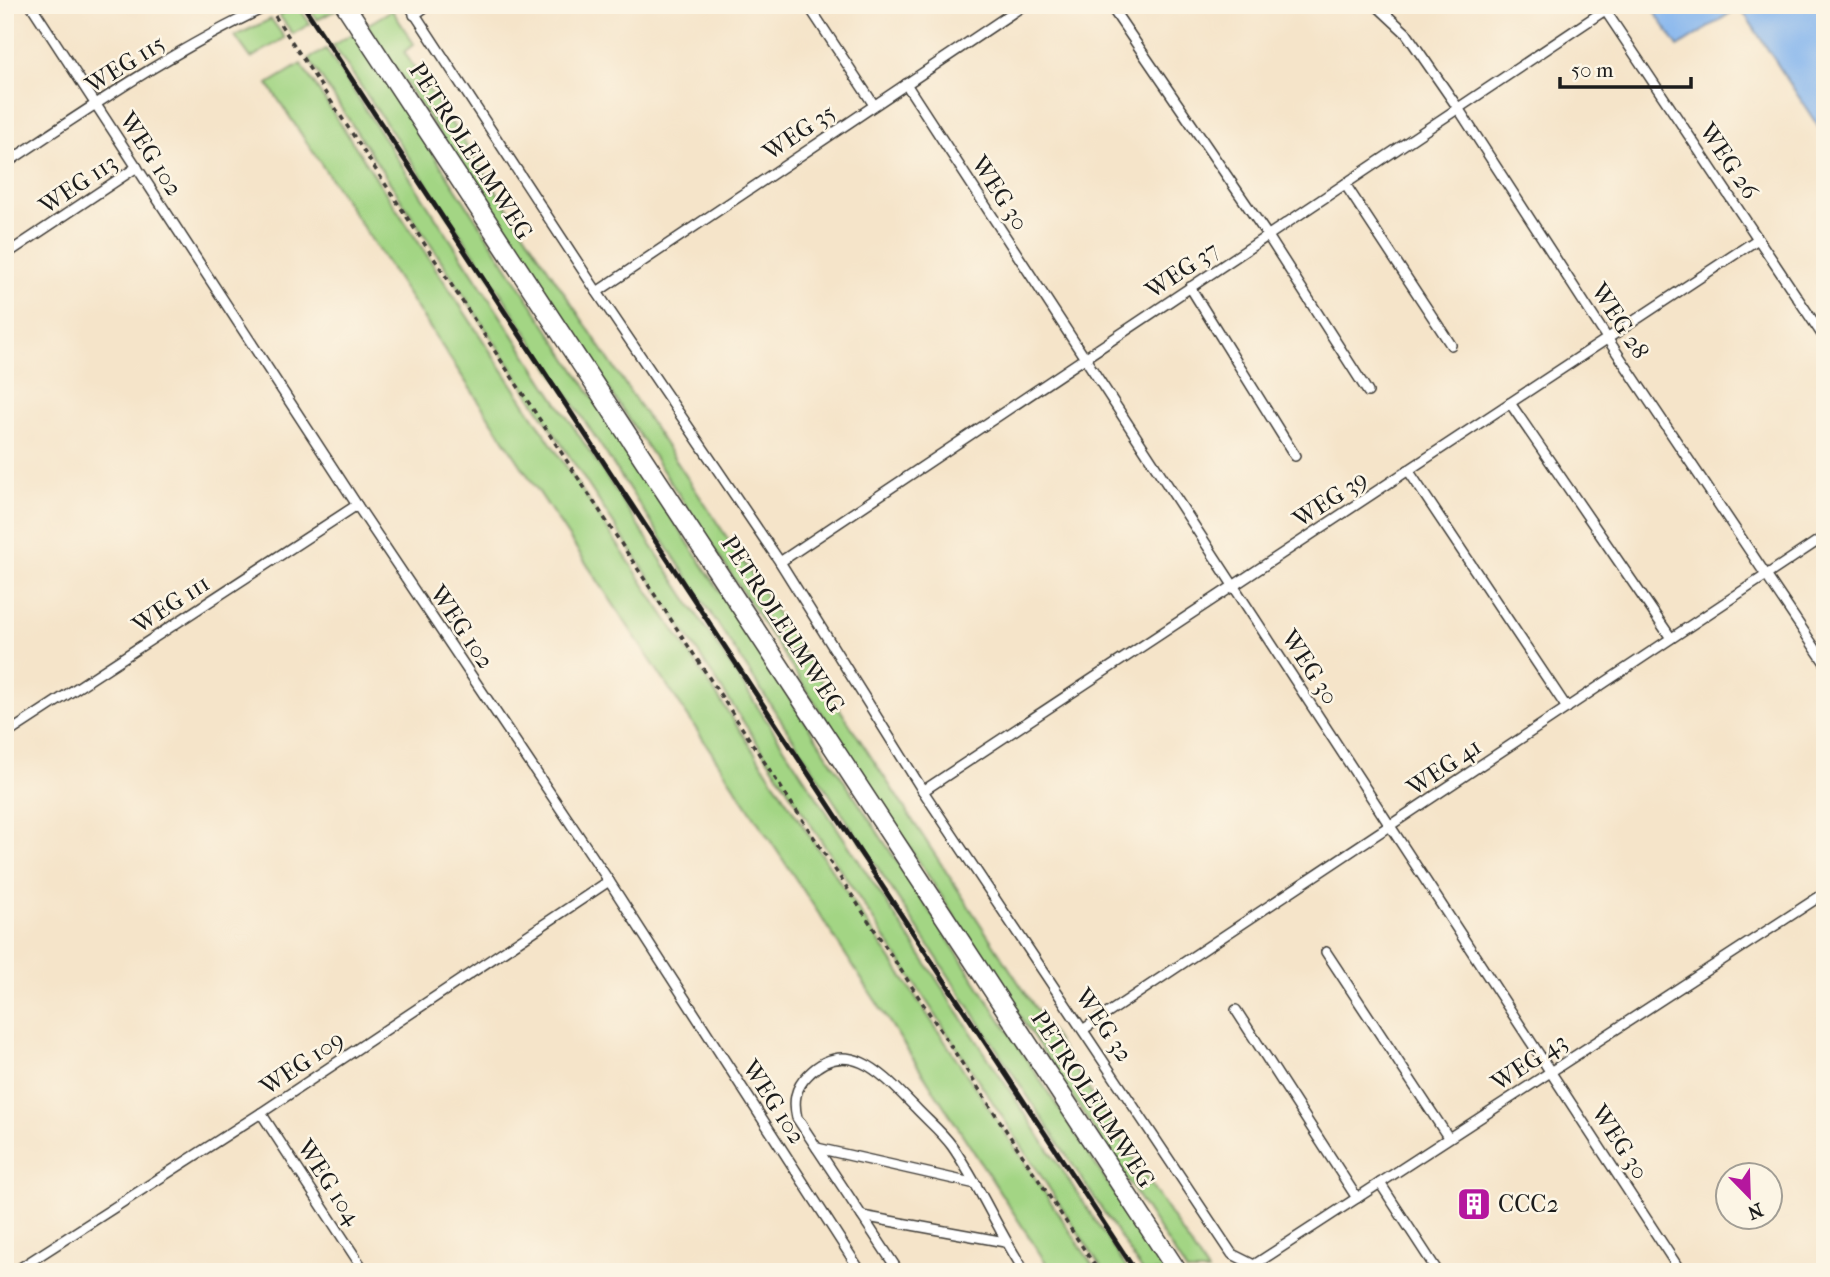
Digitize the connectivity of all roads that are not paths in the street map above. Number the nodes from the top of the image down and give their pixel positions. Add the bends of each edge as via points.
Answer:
1 (31, 5) edge
2 (345, 5) edge
3 (409, 5) edge
4 (428, 5) edge
5 (808, 5) edge
6 (1024, 5) edge
7 (1110, 5) edge
8 (1376, 5) edge
9 (269, 6) edge
10 (1604, 8) edge
11 (414, 15) junction
12 (906, 84) junction
13 (96, 105) junction
14 (874, 105) junction
15 (1458, 108) junction
16 (5, 164) edge
17 (137, 167) junction
18 (1345, 184) junction
19 (1268, 236) junction
20 (1758, 239) junction
21 (5, 255) edge
22 (1190, 288) junction
23 (597, 292) junction
24 (1607, 338) junction
25 (1825, 339) edge
26 (1451, 345) dead end
27 (1085, 358) junction
28 (1368, 392) dead end
29 (1510, 403) junction
30 (1295, 456) dead end
31 (1408, 470) junction
32 (357, 505) junction
33 (1825, 536) edge
34 (779, 562) junction
35 (1767, 575) junction
36 (1233, 586) junction
37 (1671, 638) junction
38 (1825, 663) edge
39 (1567, 708) junction
40 (5, 735) edge
41 (923, 791) junction
42 (1391, 827) junction
43 (609, 881) junction
44 (1825, 893) edge
45 (1326, 952) dead end
46 (1236, 1010) dead end
47 (1084, 1029) junction
48 (1551, 1072) junction
49 (261, 1113) junction
50 (1448, 1137) junction
51 (817, 1148) junction
52 (1380, 1183) junction
53 (976, 1184) junction
54 (1357, 1198) junction
55 (862, 1216) junction
56 (1005, 1242) junction
57 (1257, 1268) edge
58 (14, 1272) edge
59 (365, 1272) edge
60 (861, 1272) edge
61 (899, 1272) edge
62 (1025, 1272) edge
63 (1178, 1272) edge
64 (1438, 1272) edge
65 (1681, 1272) edge

1 - 13 lane, WEG 102
2 - 63 street, PETROLEUMWEG
3 - 11 lane, WEG 32
4 - 11 lane
5 - 14 lane
6 - 12 lane, WEG 35
7 - 19 lane
8 - 15 lane, WEG 28 via 1406,33
9 - 13 lane, WEG 115 via 230,23
10 - 15 lane, WEG 37
10 - 20 lane, WEG 26
11 - 23 lane, WEG 32
12 - 14 lane, WEG 35
12 - 27 lane, WEG 30
13 - 16 lane, WEG 115
13 - 17 lane, WEG 102
14 - 23 lane, WEG 35
15 - 18 lane, WEG 37
15 - 24 lane, WEG 28
17 - 21 lane, WEG 113
17 - 32 lane, WEG 102
18 - 19 lane, WEG 37
18 - 26 lane
19 - 22 lane, WEG 37
19 - 28 lane
20 - 24 lane, WEG 39
20 - 25 lane, WEG 26
22 - 27 lane, WEG 37
22 - 30 lane
23 - 34 lane, WEG 32
24 - 29 lane, WEG 39
24 - 35 lane, WEG 28
27 - 34 lane, WEG 37
27 - 36 lane, WEG 30
29 - 31 lane, WEG 39
29 - 37 lane
31 - 36 lane, WEG 39
31 - 39 lane
32 - 40 lane, WEG 111
32 - 43 lane, WEG 102
33 - 35 lane, WEG 41
34 - 41 lane, WEG 32
35 - 37 lane, WEG 41
35 - 38 lane, WEG 28
36 - 41 lane, WEG 39
36 - 42 lane, WEG 30
37 - 39 lane, WEG 41
39 - 42 lane, WEG 41
41 - 47 lane, WEG 32
42 - 47 lane, WEG 41
42 - 48 lane, WEG 30
43 - 49 lane, WEG 109
43 - 60 lane, WEG 102
44 - 48 lane, WEG 43
45 - 50 lane
46 - 54 lane
47 - 57 lane, WEG 32 via 1232,1254
48 - 50 lane, WEG 43
48 - 65 lane, WEG 30
49 - 58 lane, WEG 109
49 - 59 lane, WEG 104
50 - 52 lane, WEG 43
51 - 53 lane
51 - 53 lane via 797,1118 794,1106 800,1084 835,1059 855,1060 876,1069 951,1144
51 - 55 lane
52 - 54 lane, WEG 43
52 - 64 lane
53 - 56 lane
54 - 57 lane, WEG 43
55 - 56 lane
55 - 61 lane
56 - 62 lane

